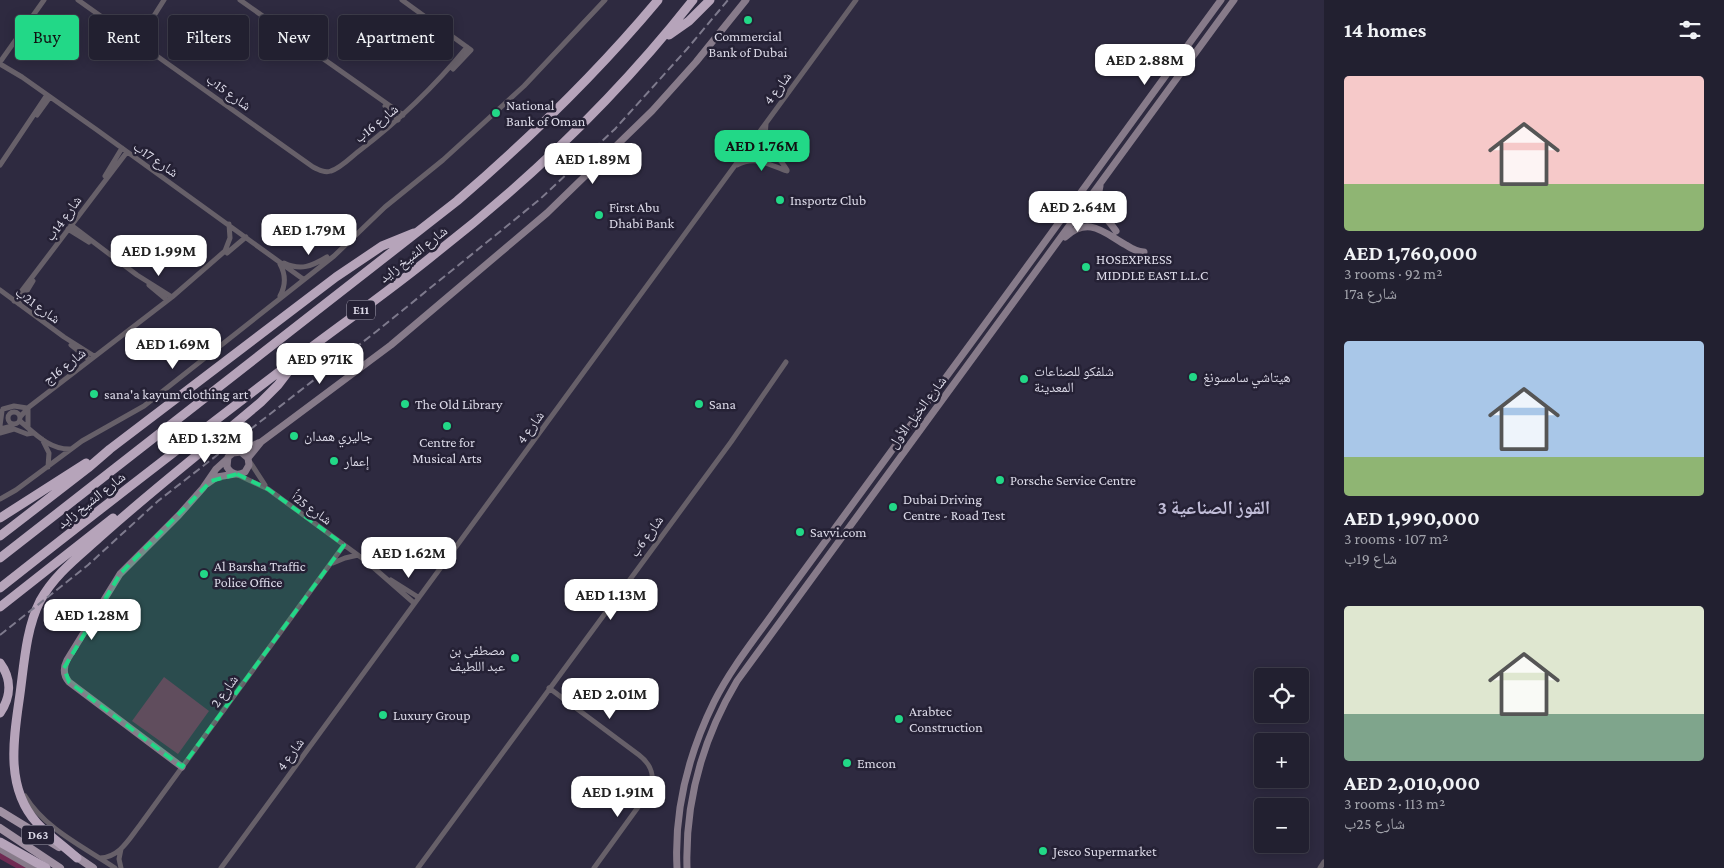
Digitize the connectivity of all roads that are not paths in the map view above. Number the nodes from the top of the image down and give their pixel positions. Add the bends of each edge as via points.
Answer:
1 (44, 0) edge
2 (78, 0) edge
3 (164, 0) edge
4 (240, 0) edge
5 (402, 0) edge
6 (605, 0) edge
7 (658, 0) edge
8 (694, 0) edge
9 (710, 0) edge
10 (746, 0) edge
11 (856, 0) edge
12 (1221, 0) edge
13 (1234, 0) edge
14 (100, 15) edge
15 (153, 15) edge
16 (664, 37) junction
17 (158, 55) edge
18 (0, 62) edge
19 (49, 96) junction
20 (382, 102) junction
21 (403, 115) junction
22 (398, 120) junction
23 (766, 122) junction
24 (124, 150) junction
25 (0, 165) edge
26 (734, 166) junction
27 (316, 168) joint
28 (1100, 183) junction
29 (229, 224) junction
30 (70, 227) junction
31 (421, 230) junction
32 (1116, 231) dead end
33 (246, 237) junction
34 (1055, 246) junction
35 (340, 250) junction
36 (1144, 252) dead end
37 (277, 259) junction
38 (206, 268) junction
39 (303, 279) junction
40 (0, 290) edge
41 (170, 298) junction
42 (276, 301) junction
43 (17, 302) junction
44 (299, 357) junction
45 (92, 358) junction
46 (786, 362) dead end
47 (28, 408) junction
48 (1, 409) edge
49 (9, 417) junction
50 (18, 420) junction
51 (0, 429) edge
52 (30, 430) junction
53 (42, 439) junction
54 (261, 442) junction
55 (72, 449) junction
56 (110, 449) junction
57 (242, 452) junction
58 (227, 459) junction
59 (249, 460) junction
60 (48, 467) junction
61 (236, 474) junction
62 (203, 488) junction
63 (268, 489) junction
64 (0, 499) edge
65 (131, 509) junction
66 (0, 518) edge
67 (0, 536) edge
68 (344, 545) junction
69 (358, 555) junction
70 (0, 558) edge
71 (328, 567) junction
72 (390, 580) junction
73 (0, 588) edge
74 (418, 598) junction
75 (414, 603) junction
76 (0, 607) edge
77 (0, 663) edge
78 (549, 688) junction
79 (0, 713) edge
80 (182, 767) junction
81 (16, 780) junction
82 (0, 810) edge
83 (0, 828) edge
84 (0, 842) edge
85 (0, 849) edge
86 (121, 849) junction
87 (77, 858) junction
88 (100, 858) junction
89 (1324, 862) edge
90 (33, 868) edge
91 (46, 868) edge
92 (60, 868) edge
93 (93, 868) edge
94 (115, 868) edge
95 (121, 868) edge
96 (221, 868) edge
97 (418, 868) edge
98 (594, 868) edge
99 (677, 868) edge
100 (687, 868) edge
101 (1320, 868) edge

1 - 18 street
2 - 14 street, شارع 15ب
3 - 15 street
4 - 20 street
5 - 21 street, شارع 16ب via 469,49
6 - 35 street via 524,86 450,154 385,206
7 - 31 highway, شارع الشيخ زايد / E11 via 542,124
8 - 16 highway, شارع الشيخ زايد / E11
9 - 16 highway via 689,21
10 - 54 main road via 668,94 547,213 392,345
11 - 23 street, شارع 4
12 - 99 main road, شارع الخيل الأول via 729,676 702,730 687,773 679,818
13 - 28 main road, شارع الخيل الأول
16 - 44 highway, شارع الشيخ زايد / E11 via 590,116 505,196 437,253
17 - 27 street, شارع 15ب
18 - 19 street, شارع 17ب
19 - 24 street, شارع 17ب
19 - 25 street
20 - 21 street
20 - 22 street
21 - 22 street, شارع 16ب
22 - 27 street, شارع 16ب via 335,170 326,172
23 - 26 street, شارع 4
23 - 26 street via 768,146 788,171 757,160
24 - 29 street, شارع 17ب
24 - 30 street, شارع 14ب
26 - 74 street, شارع 4
28 - 32 main road via 1098,208
28 - 34 main road, شارع الخيل الأول
29 - 33 street, شارع 17ب
29 - 38 street, شارع 16ج via 228,247
30 - 41 street
30 - 43 street, شارع 14ب
31 - 56 highway via 382,246 336,277
31 - 70 highway, شارع الشيخ زايد / E11
33 - 37 street, شارع 17ب
33 - 38 street, شارع 16ج
34 - 36 main road via 1075,230 1088,226 1138,252
34 - 100 main road, شارع الخيل الأول via 747,666 730,694 711,732 698,771 689,820
35 - 37 street, شارع 17ب via 306,267 294,267
35 - 39 street
37 - 39 street, شارع 17ب
37 - 42 street via 285,280 284,289
38 - 41 street, شارع 16ج
39 - 42 street
40 - 43 street, شارع 21ب
41 - 45 street, شارع 16ج
42 - 55 street via 144,406
43 - 45 street, شارع 21ب
44 - 65 highway via 270,394
44 - 73 highway, شارع الشيخ زايد / E11
45 - 47 street, شارع 16ج
46 - 78 street, شارع 6ب via 731,442
47 - 48 street via 14,406
47 - 50 street, شارع 16ج
47 - 52 street
48 - 49 street
48 - 51 street
49 - 50 street
49 - 50 street
49 - 51 street
50 - 51 street, شارع 16ج
50 - 52 street
51 - 52 street via 20,430 26,434
52 - 53 street
53 - 55 street via 59,449
53 - 60 street via 48,451
54 - 57 main road
54 - 59 main road
55 - 60 street
56 - 66 highway
56 - 67 highway
57 - 58 main road via 233,452
57 - 59 main road
58 - 61 main road via 227,467
58 - 62 main road
59 - 61 main road via 247,470
59 - 63 street
60 - 64 street
61 - 62 main road via 218,477
61 - 63 street
62 - 80 main road via 120,574 64,668 69,682
63 - 68 street, شارع 25أ
65 - 76 highway via 113,518
65 - 81 highway via 60,573 34,614 13,745
68 - 69 street, شارع 25أ
68 - 71 street, شارع 2
69 - 71 street
69 - 72 street, شارع 25أ
71 - 80 street, شارع 2
72 - 74 street, شارع 25أ
72 - 75 street, شارع 25أ
74 - 75 street, شارع 4
75 - 96 street, شارع 4
77 - 79 highway via 9,685 7,700
78 - 97 street, شارع 6ب
78 - 98 street via 639,755 651,769 653,781 649,792
80 - 86 street, شارع 2
81 - 87 highway via 22,799 34,819
81 - 88 street via 39,815
82 - 87 main road, D63
83 - 92 main road, D63
84 - 91 highway
85 - 90 main road
86 - 88 street via 112,856
86 - 95 street
87 - 93 main road, D63
88 - 94 street
89 - 101 street

